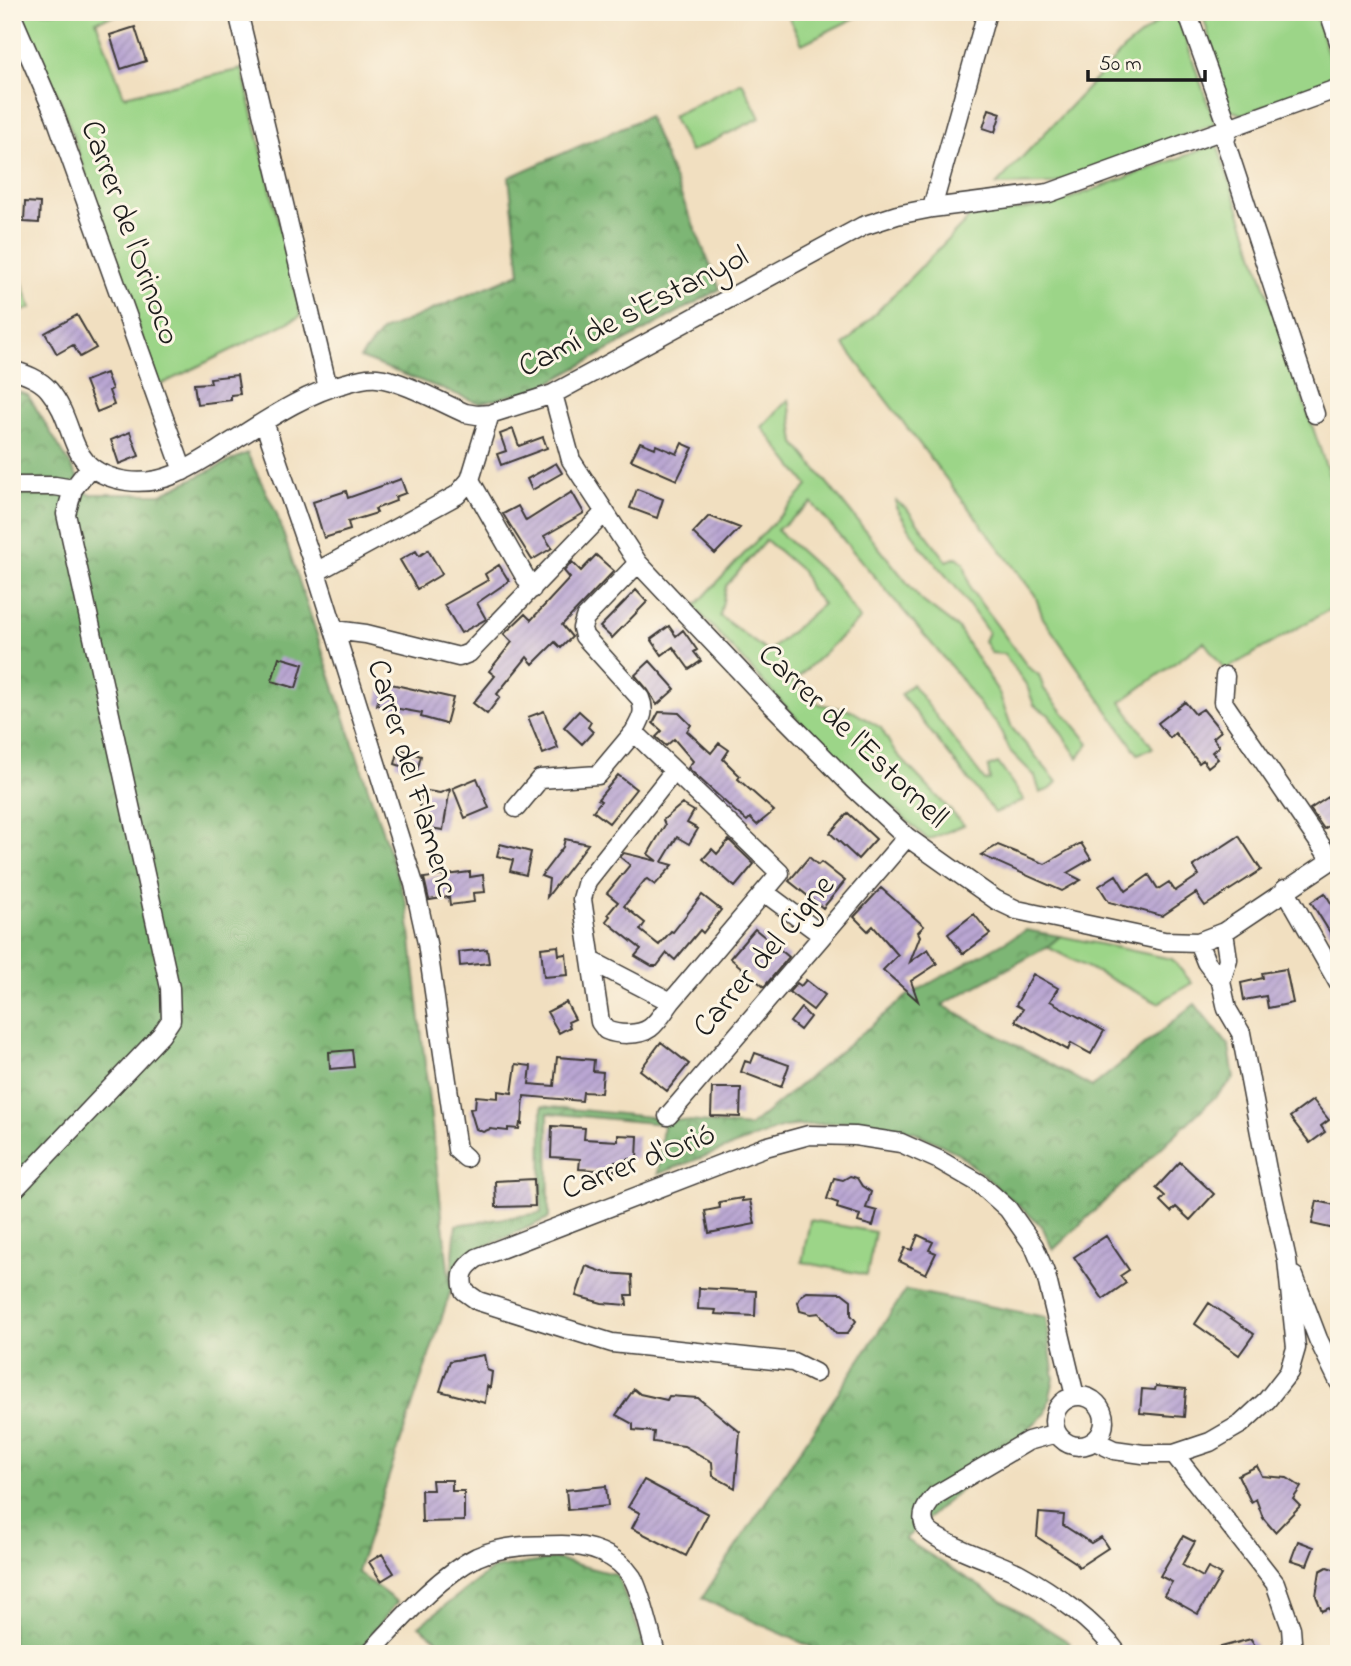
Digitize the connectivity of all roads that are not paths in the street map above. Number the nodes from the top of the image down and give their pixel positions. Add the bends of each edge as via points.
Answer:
1 (238, 12) edge
2 (987, 12) edge
3 (1187, 12) edge
4 (1329, 12) edge
5 (12, 16) edge
6 (1339, 42) edge
7 (1339, 88) edge
8 (1229, 129) junction
9 (932, 208) junction
10 (12, 370) edge
11 (328, 388) junction
12 (553, 394) junction
13 (490, 414) junction
14 (1315, 414) dead end
15 (264, 422) junction
16 (90, 467) junction
17 (183, 471) junction
18 (470, 480) junction
19 (12, 486) edge
20 (73, 489) junction
21 (604, 513) junction
22 (638, 563) junction
23 (316, 572) junction
24 (532, 589) junction
25 (335, 630) junction
26 (1225, 676) dead end
27 (634, 732) junction
28 (674, 771) junction
29 (516, 808) dead end
30 (907, 837) junction
31 (1335, 857) edge
32 (1285, 889) junction
33 (764, 892) junction
34 (1224, 932) junction
35 (822, 935) junction
36 (1198, 942) junction
37 (592, 961) junction
38 (1222, 982) junction
39 (1339, 984) edge
40 (671, 1002) junction
41 (668, 1116) dead end
42 (466, 1158) dead end
43 (12, 1192) edge
44 (1287, 1260) junction
45 (816, 1373) dead end
46 (1339, 1382) edge
47 (1076, 1396) junction
48 (1057, 1433) junction
49 (1095, 1441) junction
50 (1174, 1454) junction
51 (369, 1654) edge
52 (656, 1654) edge
53 (1118, 1654) edge
54 (1293, 1654) edge

1 - 11 street
2 - 9 street
3 - 8 street
4 - 6 street
5 - 17 street, Carrer de l'Orinoco via 55,115
7 - 8 street, Camí de s'Estanyol
8 - 9 street, Camí de s'Estanyol via 1049,193
8 - 14 street via 1225,141
9 - 12 street, Camí de s'Estanyol via 863,226
10 - 16 street via 48,390 74,446
11 - 13 street, Camí de s'Estanyol via 362,379 389,380 466,413
11 - 15 street, Camí de s'Estanyol
12 - 13 street, Camí de s'Estanyol
12 - 21 street, Carrer de l'Estornell via 571,460
13 - 18 street
15 - 17 street, Camí de s'Estanyol
15 - 23 street, Carrer del Flamenc
16 - 17 street, Camí de s'Estanyol via 114,478 142,482
16 - 20 street
18 - 23 street via 457,495
18 - 24 street
19 - 20 street
20 - 43 street via 66,513 170,989 171,1020
21 - 22 street, Carrer de l'Estornell
21 - 24 street
22 - 27 street via 585,618 582,628 584,636 640,698 643,715
22 - 30 street, Carrer de l'Estornell via 789,723
23 - 25 street, Carrer del Flamenc
24 - 25 street via 469,653 459,657
25 - 42 street, Carrer del Flamenc via 414,884 457,1150
26 - 31 street via 1223,702
27 - 28 street
27 - 29 street via 598,775 540,779
28 - 33 street via 780,873
28 - 37 street via 587,881 583,891
30 - 35 street, Carrer del Cigne
30 - 36 street, Carrer de l'Estornell via 1017,910 1164,941
31 - 32 street, Carrer de l'Estornell
32 - 34 street, Carrer de l'Estornell
32 - 39 street
33 - 35 street
33 - 40 street
34 - 36 street, Carrer de l'Estornell
34 - 38 street via 1228,959
35 - 41 street, Carrer del Cigne
36 - 38 street
37 - 40 street
37 - 40 street via 600,1022 606,1030 624,1034 650,1028
38 - 44 street via 1227,1009 1241,1033
44 - 46 street
44 - 50 street via 1296,1348 1289,1372 1241,1424
45 - 47 street, Carrer d'Orió via 793,1362 612,1343 478,1301 464,1291 461,1278 465,1266 477,1258 765,1147 809,1135 901,1143 979,1183 1008,1209 1034,1246 1046,1275
47 - 48 street via 1056,1409
47 - 49 street via 1092,1399 1103,1411 1104,1427
48 - 49 street via 1074,1446
48 - 53 street via 1028,1440 936,1495 923,1518 927,1530 943,1540 1017,1573 1073,1608
49 - 50 street via 1114,1450
50 - 54 street via 1275,1583 1291,1628
51 - 52 street via 443,1580 478,1557 524,1545 573,1545 607,1554 634,1579

